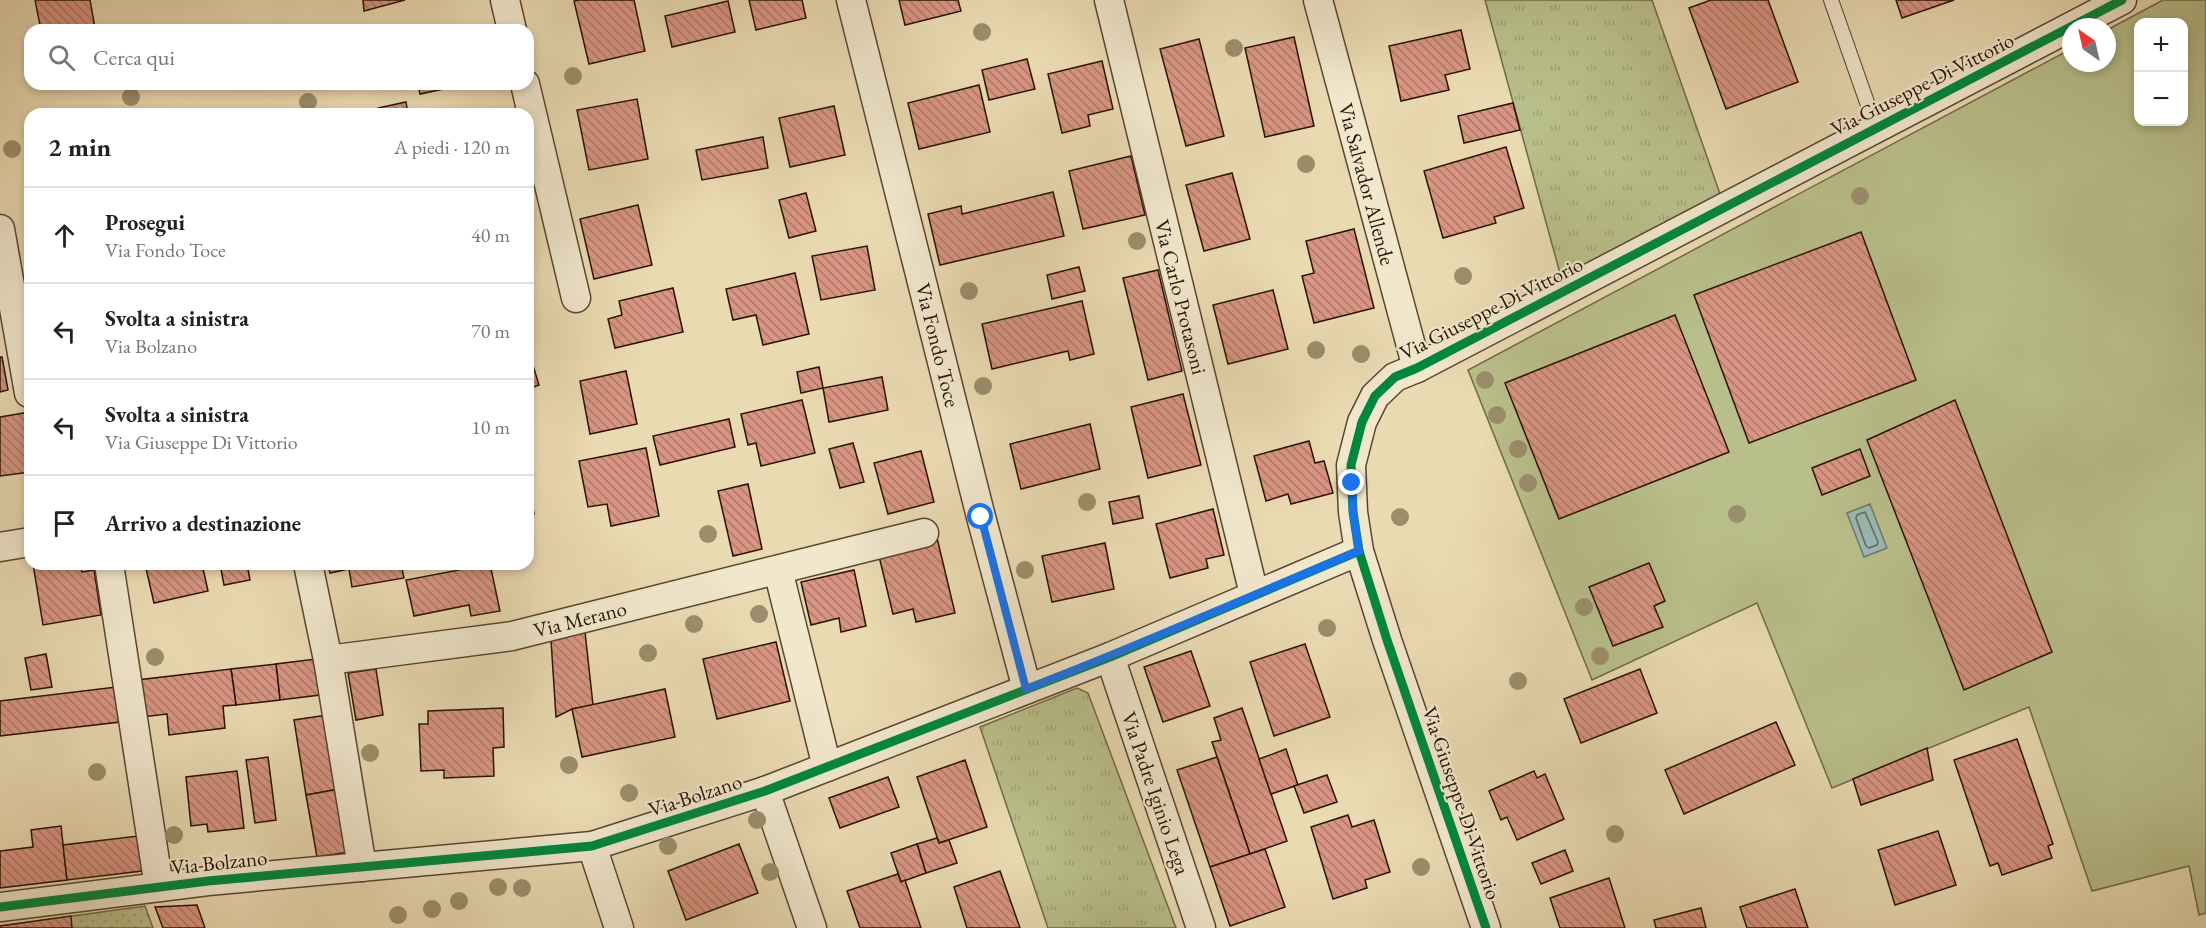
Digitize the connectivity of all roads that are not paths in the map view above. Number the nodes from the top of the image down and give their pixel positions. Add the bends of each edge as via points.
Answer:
1 (505, 0) edge
2 (851, 0) edge
3 (1108, 0) edge
4 (1318, 0) edge
5 (1831, 0) edge
6 (2122, 0) edge
7 (511, 24) edge
8 (526, 90) edge
9 (531, 108) edge
10 (534, 122) edge
11 (1876, 128) junction
12 (0, 229) edge
13 (576, 298) dead end
14 (24, 365) edge
15 (1417, 368) junction
16 (924, 533) dead end
17 (24, 543) edge
18 (0, 547) edge
19 (1359, 551) junction
20 (110, 570) edge
21 (309, 570) edge
22 (778, 570) junction
23 (1254, 594) junction
24 (1110, 657) junction
25 (328, 660) junction
26 (1026, 689) junction
27 (827, 767) junction
28 (765, 791) junction
29 (592, 846) junction
30 (362, 867) junction
31 (159, 886) junction
32 (0, 907) edge
33 (619, 928) edge
34 (812, 928) edge
35 (1202, 928) edge
36 (1486, 928) edge

1 - 7 street
2 - 26 street, Via Fondo Toce
3 - 23 street, Via Carlo Protasoni
4 - 15 street, Via Salvador Allende
5 - 11 lane
6 - 11 street, Via Giuseppe Di Vittorio
8 - 9 street
10 - 13 street
11 - 15 street, Via Giuseppe Di Vittorio
12 - 14 street
15 - 19 street, Via Giuseppe Di Vittorio via 1395,377 1375,396 1362,422 1351,465
16 - 22 street, Via Merano
17 - 18 street
19 - 23 street, Via Bolzano
19 - 36 street, Via Giuseppe Di Vittorio
20 - 31 street
21 - 25 street
22 - 25 street, Via Merano via 512,636
22 - 27 street
23 - 24 street, Via Bolzano
24 - 26 street, Via Bolzano
24 - 35 street, Via Padre Iginio Lega
25 - 30 street
26 - 27 street, Via Bolzano
27 - 28 street, Via Bolzano
28 - 29 street, Via Bolzano
28 - 34 street
29 - 30 street, Via Bolzano
29 - 33 street
30 - 31 street, Via Bolzano
31 - 32 street, Via Bolzano

